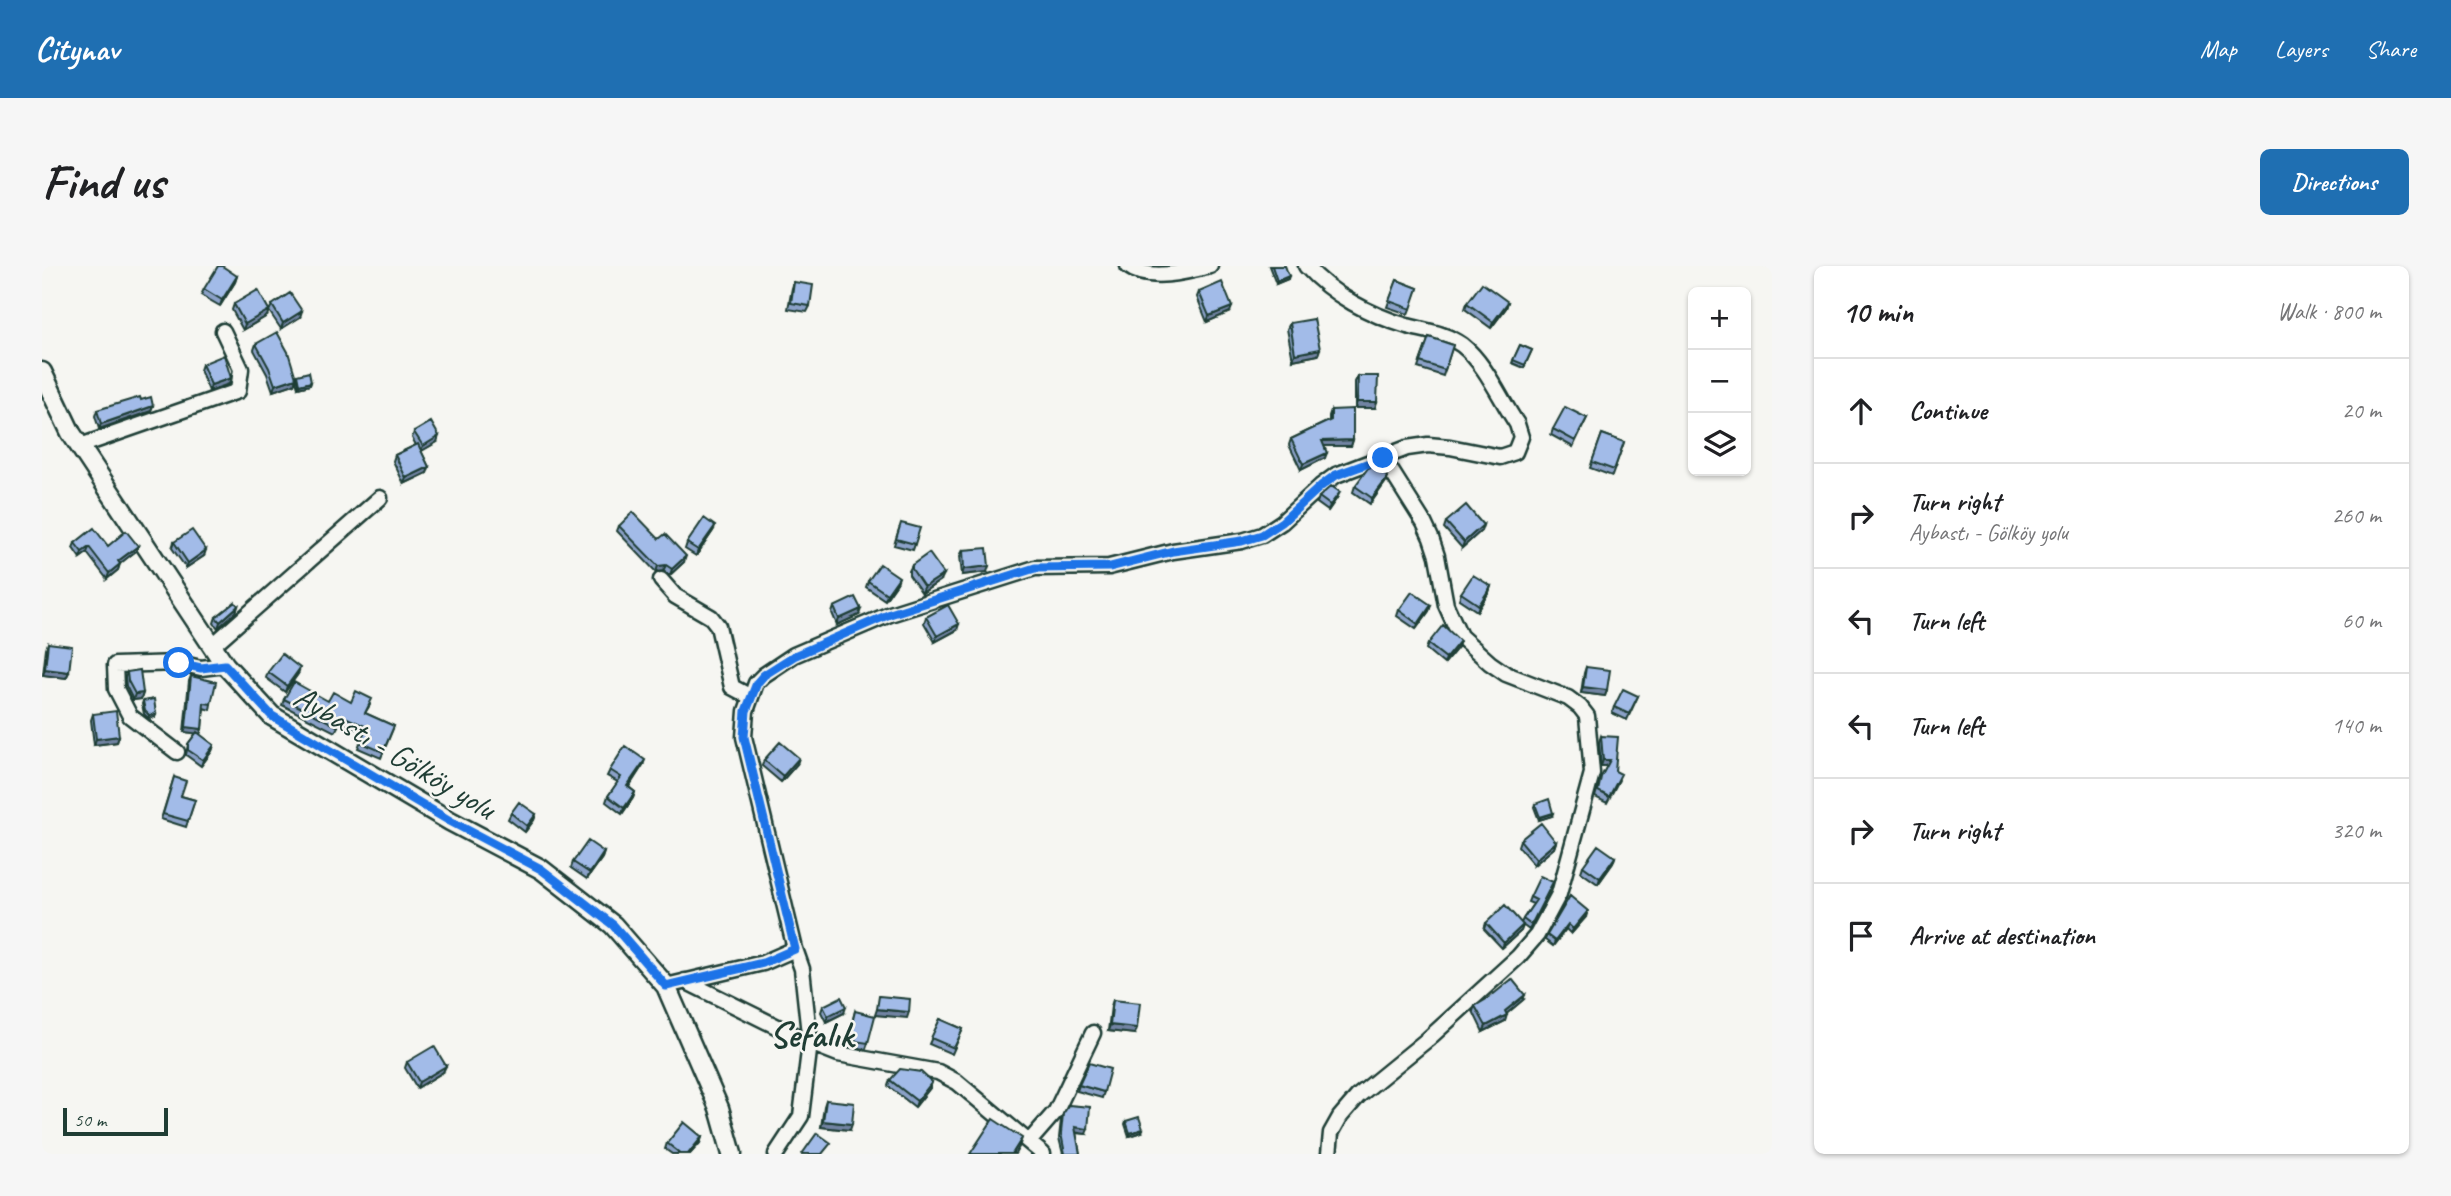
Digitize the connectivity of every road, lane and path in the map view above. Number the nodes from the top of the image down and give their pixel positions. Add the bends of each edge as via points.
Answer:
1 (1128, 266) edge
2 (1210, 266) edge
3 (1306, 266) edge
4 (223, 331) dead end
5 (42, 373) edge
6 (80, 446) junction
7 (1383, 458) junction
8 (380, 498) dead end
9 (661, 580) dead end
10 (212, 646) junction
11 (225, 665) junction
12 (751, 697) junction
13 (177, 752) dead end
14 (795, 949) junction
15 (685, 981) junction
16 (666, 986) junction
17 (1093, 1033) dead end
18 (810, 1043) junction
19 (1029, 1142) junction
20 (732, 1154) edge
21 (776, 1154) edge
22 (1043, 1154) edge
23 (1329, 1154) edge

1 - 2 street via 1162,274
3 - 7 street via 1335,291 1370,311 1459,343 1484,372 1521,437 1516,452 1508,456 1428,445
4 - 6 street via 241,369 238,391
5 - 6 main road, Aybastı - Gölköy yolu
6 - 10 main road, Aybastı - Gölköy yolu
7 - 12 street via 1336,475 1262,535 1110,567 1035,568 1008,576 890,614 794,656 764,675
7 - 23 street via 1431,538 1446,605 1460,636 1506,674 1580,706 1587,716 1592,773 1559,894 1537,935 1428,1039 1358,1096 1331,1133
8 - 10 street
9 - 12 street via 675,596 718,626 732,687
10 - 11 main road, Aybastı - Gölköy yolu
11 - 13 street via 115,665 116,688 130,716
11 - 16 main road, Aybastı - Gölköy yolu via 272,716 541,869 613,925
12 - 14 street via 744,737
14 - 15 street via 763,963
14 - 18 street via 802,969
15 - 16 street
15 - 18 street
16 - 20 main road, Aybastı - Gölköy yolu via 719,1108
17 - 19 street via 1056,1111
18 - 19 street via 862,1060 938,1072 957,1082
18 - 21 street via 801,1116
19 - 22 street

